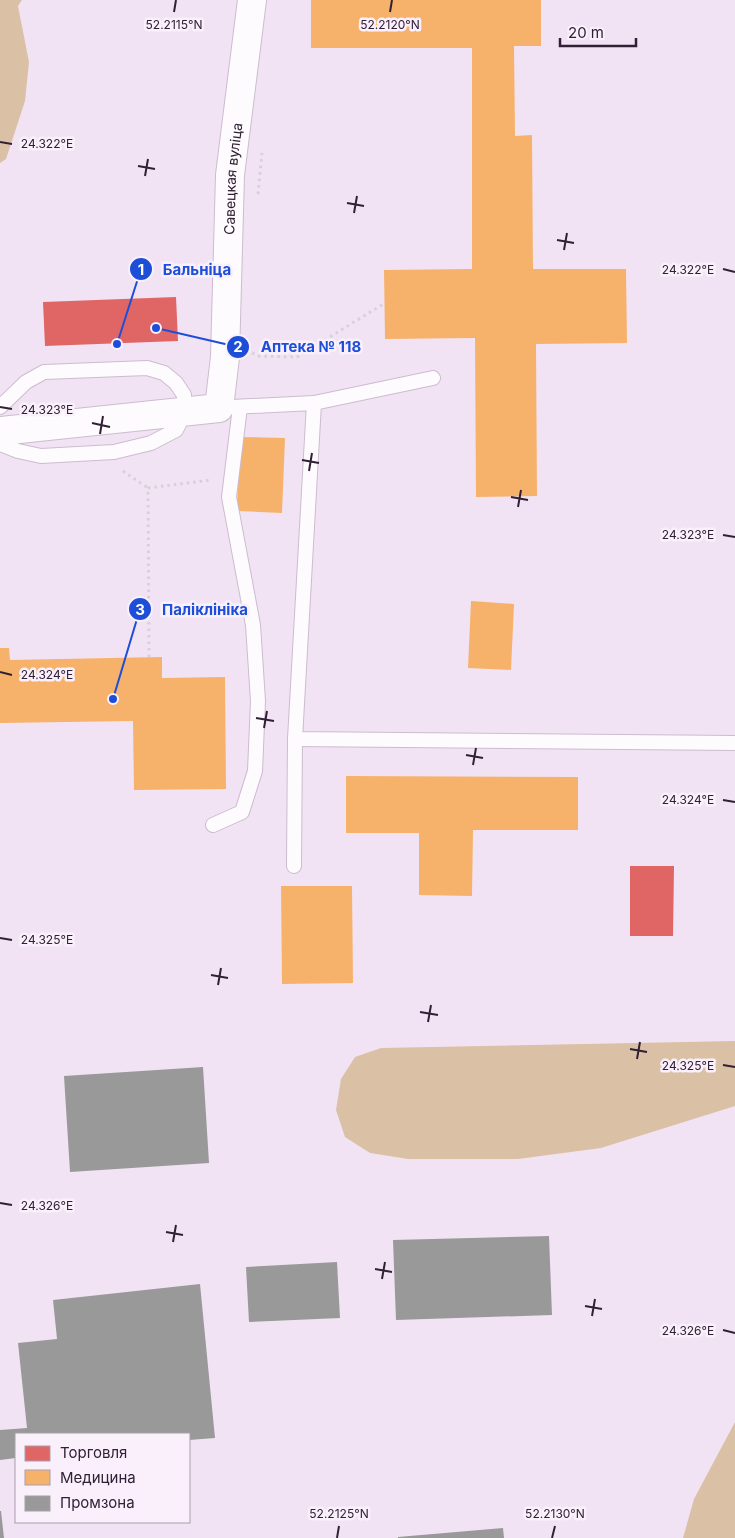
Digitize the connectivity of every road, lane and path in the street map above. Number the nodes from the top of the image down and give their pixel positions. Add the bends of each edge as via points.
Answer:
1 (252, 0) edge
2 (385, 303) dead end
3 (245, 350) dead end
4 (433, 378) dead end
5 (314, 403) junction
6 (0, 407) edge
7 (230, 408) junction
8 (185, 412) junction
9 (0, 431) edge
10 (0, 444) edge
11 (295, 739) junction
12 (735, 743) edge
13 (213, 825) dead end
14 (294, 866) dead end

1 - 7 street, Савецкая вуліца via 230,175 225,357
2 - 3 path via 297,357 259,356
4 - 5 lane
5 - 7 lane
5 - 11 lane
6 - 8 lane via 26,382 44,372 147,368 164,373 176,383 184,395
7 - 8 street
7 - 13 lane via 229,497 253,625 258,700 255,771 242,812
8 - 9 street
8 - 10 lane via 176,430 151,443 114,452 41,456
11 - 12 lane
11 - 14 lane

